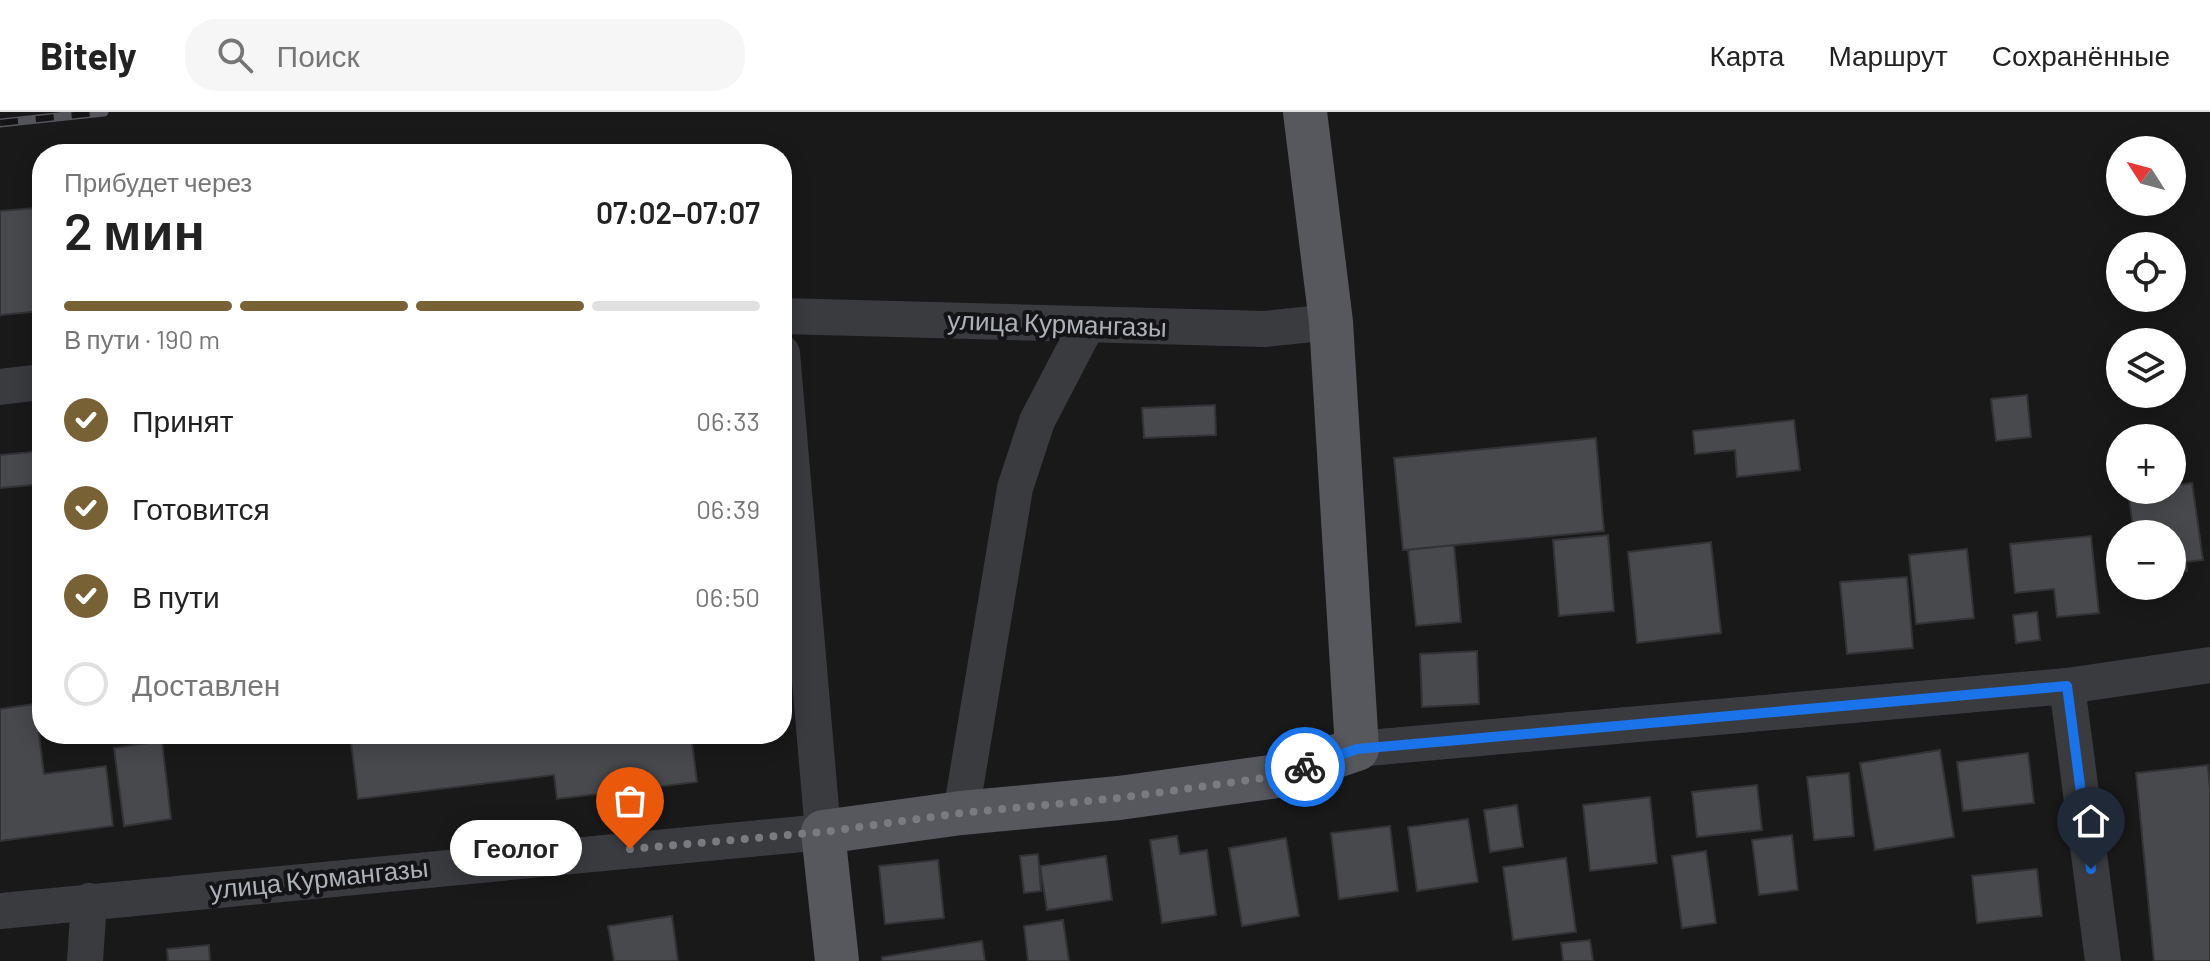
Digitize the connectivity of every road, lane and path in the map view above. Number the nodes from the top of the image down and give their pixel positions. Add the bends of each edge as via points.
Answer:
1 (1305, 112) edge
2 (792, 316) edge
3 (1331, 322) junction
4 (1087, 325) junction
5 (32, 383) edge
6 (0, 387) edge
7 (792, 470) edge
8 (2210, 665) edge
9 (2067, 686) junction
10 (1357, 749) junction
11 (961, 813) junction
12 (823, 832) junction
13 (89, 901) junction
14 (0, 911) edge
15 (85, 961) edge
16 (837, 961) edge
17 (2103, 961) edge

1 - 3 main road
2 - 4 street, улица Курмангазы
3 - 4 street, улица Курмангазы via 1265,329
3 - 10 main road
4 - 11 street via 1037,421 1015,488
5 - 6 street
7 - 12 street
8 - 9 street, улица Курмангазы
9 - 10 street, улица Курмангазы
9 - 17 street
10 - 11 main road, улица Курмангазы via 1278,776
11 - 12 main road, улица Курмангазы
12 - 13 street, улица Курмангазы
12 - 16 main road
13 - 14 street, улица Курмангазы
13 - 15 street

